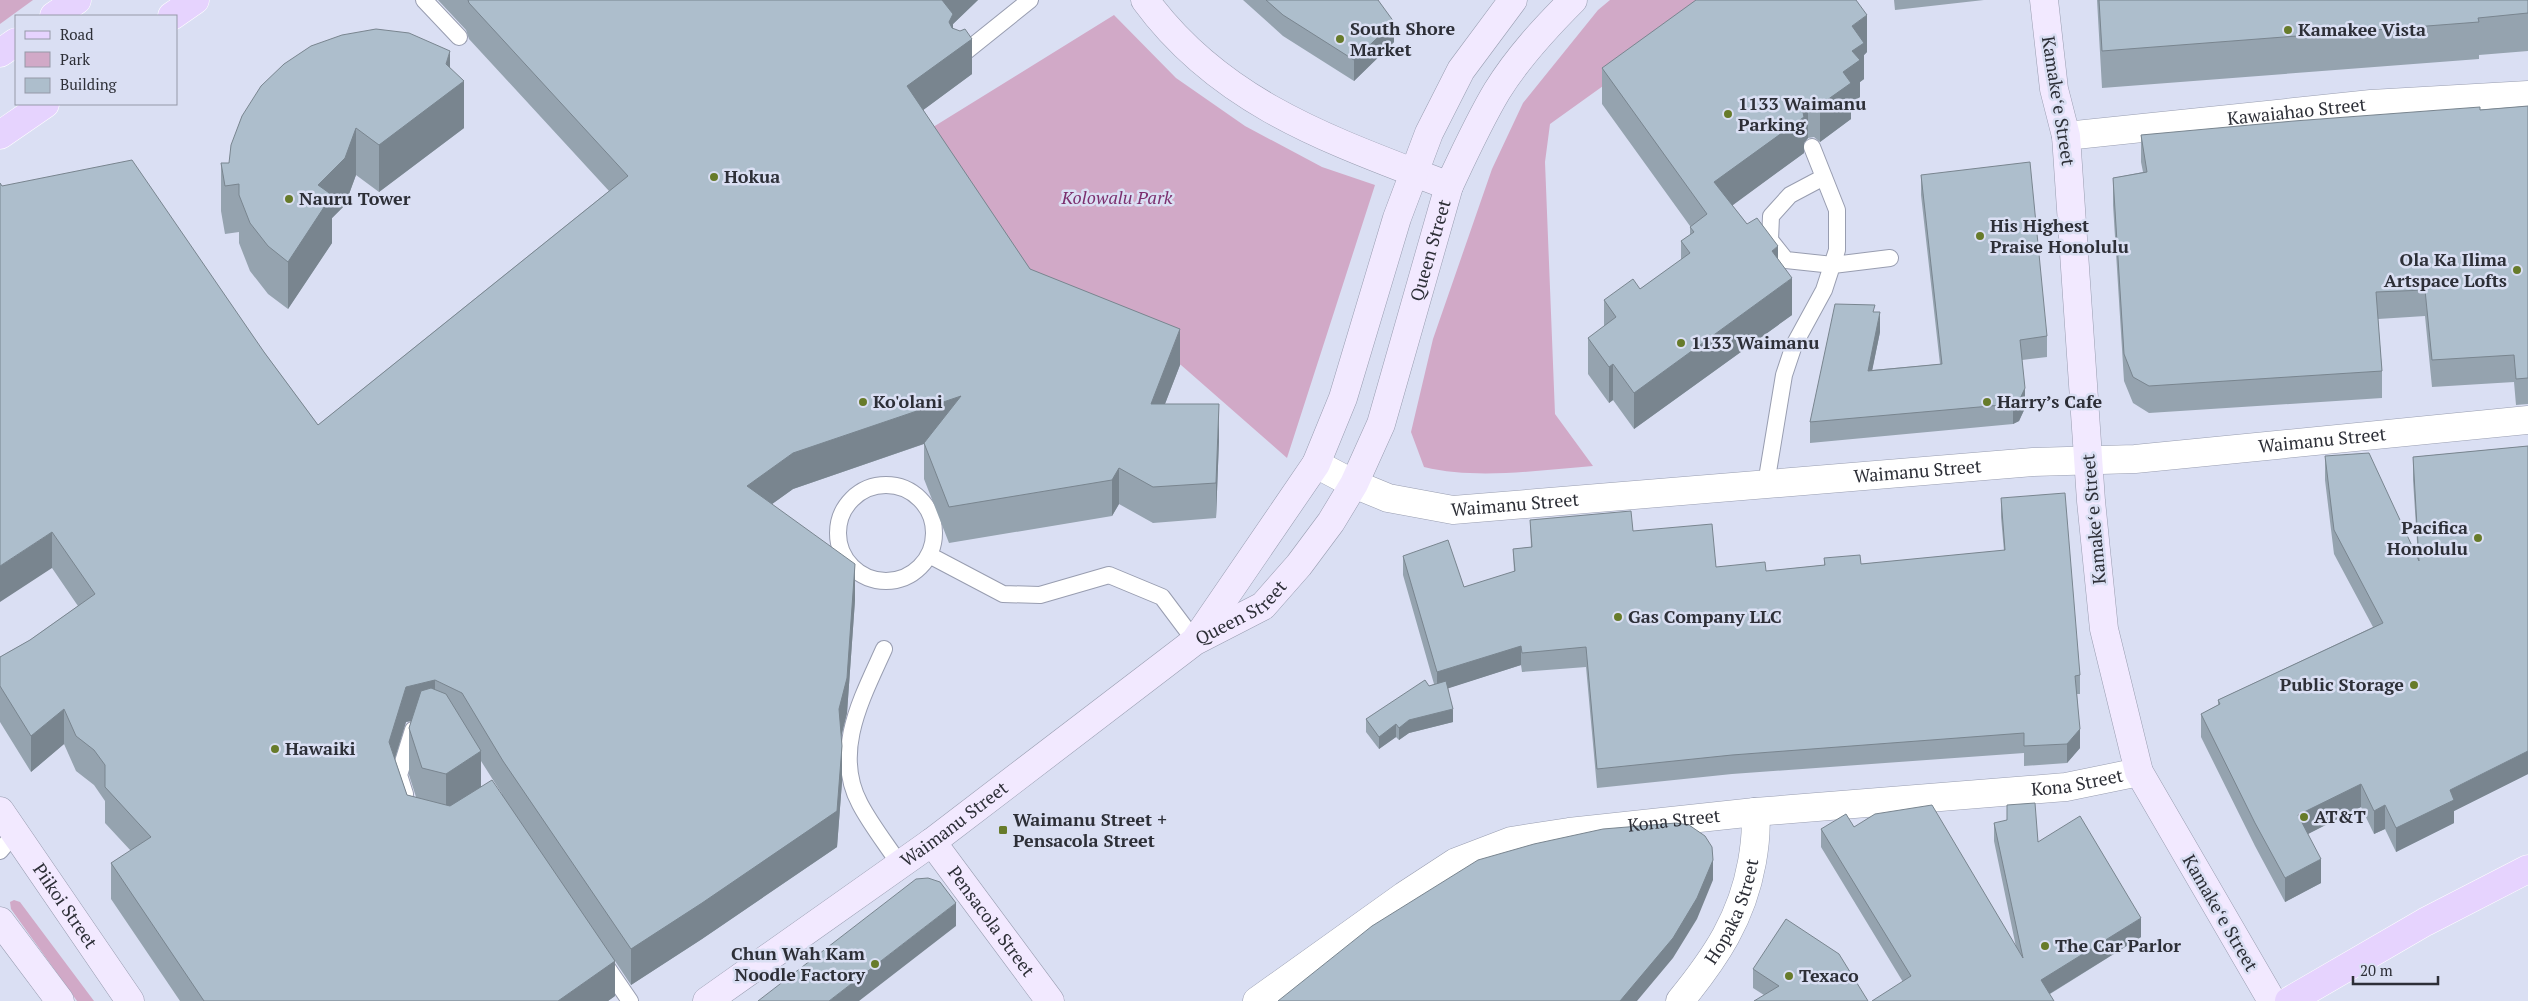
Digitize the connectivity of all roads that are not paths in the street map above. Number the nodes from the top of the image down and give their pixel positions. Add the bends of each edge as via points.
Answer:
1 (77, 0) edge
2 (195, 0) edge
3 (424, 0) edge
4 (1030, 0) edge
5 (1145, 0) edge
6 (1513, 0) edge
7 (1573, 0) edge
8 (2044, 0) edge
9 (55, 15) edge
10 (173, 15) edge
11 (459, 37) dead end
12 (15, 43) edge
13 (0, 53) edge
14 (959, 57) edge
15 (2528, 95) edge
16 (44, 105) edge
17 (0, 135) edge
18 (2066, 136) junction
19 (1812, 147) dead end
20 (1412, 172) junction
21 (1824, 177) junction
22 (1450, 186) junction
23 (1890, 258) dead end
24 (1833, 265) junction
25 (2528, 420) edge
26 (2088, 459) junction
27 (1316, 464) junction
28 (1354, 484) junction
29 (1766, 484) junction
30 (930, 554) junction
31 (1196, 641) junction
32 (884, 649) dead end
33 (439, 728) edge
34 (2139, 772) junction
35 (409, 808) edge
36 (0, 811) edge
37 (1755, 812) junction
38 (7, 842) edge
39 (932, 842) junction
40 (900, 865) junction
41 (2528, 869) edge
42 (0, 922) edge
43 (592, 945) edge
44 (60, 1001) edge
45 (130, 1001) edge
46 (630, 1001) edge
47 (707, 1001) edge
48 (1050, 1001) edge
49 (1257, 1001) edge
50 (1680, 1001) edge
51 (2272, 1001) edge
52 (2289, 1001) edge

1 - 9 main road
2 - 10 main road
3 - 11 lane
4 - 14 lane
5 - 20 street, Queen Street via 1192,53 1263,106 1300,126
6 - 20 street, Queen Street via 1461,70
7 - 22 street, Queen Street via 1538,34 1497,90
8 - 18 street, Kamakeʻe Street via 2054,89
12 - 13 main road
15 - 18 street, Kawaiahao Street via 2371,104
16 - 17 main road
18 - 26 street, Kamakeʻe Street
19 - 21 lane
20 - 22 street, Queen Street
20 - 27 street, Queen Street via 1343,398
21 - 24 lane via 1837,210 1837,250
21 - 24 lane via 1790,194 1771,216 1770,240 1786,260
22 - 28 street, Queen Street via 1381,424
23 - 24 lane
24 - 29 lane via 1824,290 1794,345 1784,375
25 - 26 street, Waimanu Street via 2135,459
26 - 29 street, Waimanu Street
26 - 34 street, Kamakeʻe Street via 2104,629
27 - 28 street, Waimanu Street
27 - 31 street, Queen Street
28 - 29 street, Waimanu Street via 1388,498 1453,510
28 - 31 street, Queen Street via 1299,565 1262,606
30 - 30 lane via 934,524 929,510 908,489 877,485 862,491 841,515 838,531 840,548 859,573 874,580 890,581 906,576 920,568
30 - 31 lane via 1003,594 1040,595 1109,575 1162,597
31 - 39 street, Waimanu Street
32 - 40 lane via 857,708 847,763 859,804
33 - 35 lane via 432,725 413,730 399,775
34 - 37 street, Kona Street via 2066,788
34 - 51 street, Kamakeʻe Street
36 - 38 street, Piikoi Street
37 - 49 street, Kona Street via 1511,841 1456,862
37 - 50 street, Hopaka Street via 1757,824 1751,867 1736,920
38 - 45 street, Piikoi Street
39 - 40 street, Waimanu Street
39 - 48 street, Pensacola Street
40 - 47 street, Waimanu Street
41 - 52 main road via 2425,922
42 - 44 street
43 - 46 lane

